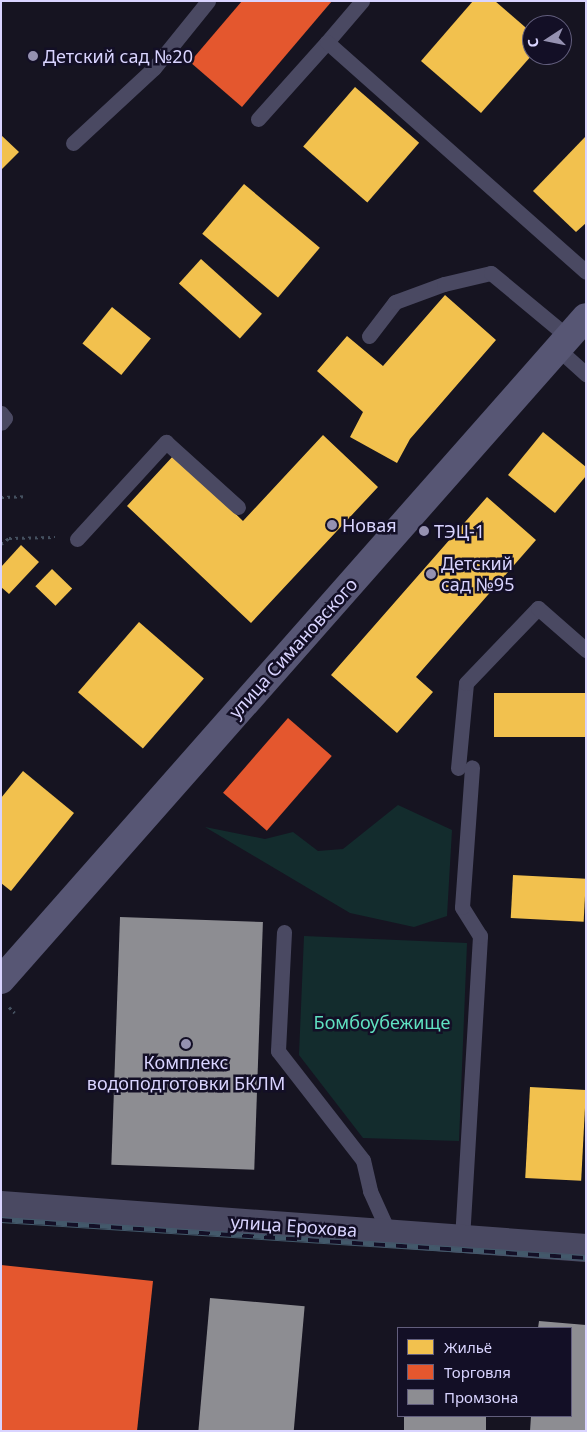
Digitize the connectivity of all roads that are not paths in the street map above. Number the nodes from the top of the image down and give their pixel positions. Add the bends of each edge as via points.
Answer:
1 (208, 1) edge
2 (362, 1) edge
3 (327, 42) junction
4 (258, 119) dead end
5 (73, 143) dead end
6 (586, 272) edge
7 (571, 334) edge
8 (369, 336) dead end
9 (586, 374) edge
10 (1, 413) edge
11 (1, 423) edge
12 (238, 507) dead end
13 (77, 539) dead end
14 (586, 650) edge
15 (284, 932) dead end
16 (1, 980) edge
17 (1, 1205) edge
18 (388, 1233) junction
19 (462, 1238) junction
20 (586, 1248) edge

1 - 5 lane via 154,68
2 - 3 lane
3 - 4 lane
3 - 6 lane
7 - 8 lane via 491,274 395,302
7 - 9 lane
7 - 16 street, улица Симановского
10 - 11 lane via 5,418
12 - 13 lane via 166,442
14 - 19 lane via 538,608 466,683 462,907 480,936
15 - 18 lane via 278,1051 364,1160 370,1191
17 - 18 street, улица Ерохова
18 - 19 street, улица Ерохова
19 - 20 street, улица Ерохова

